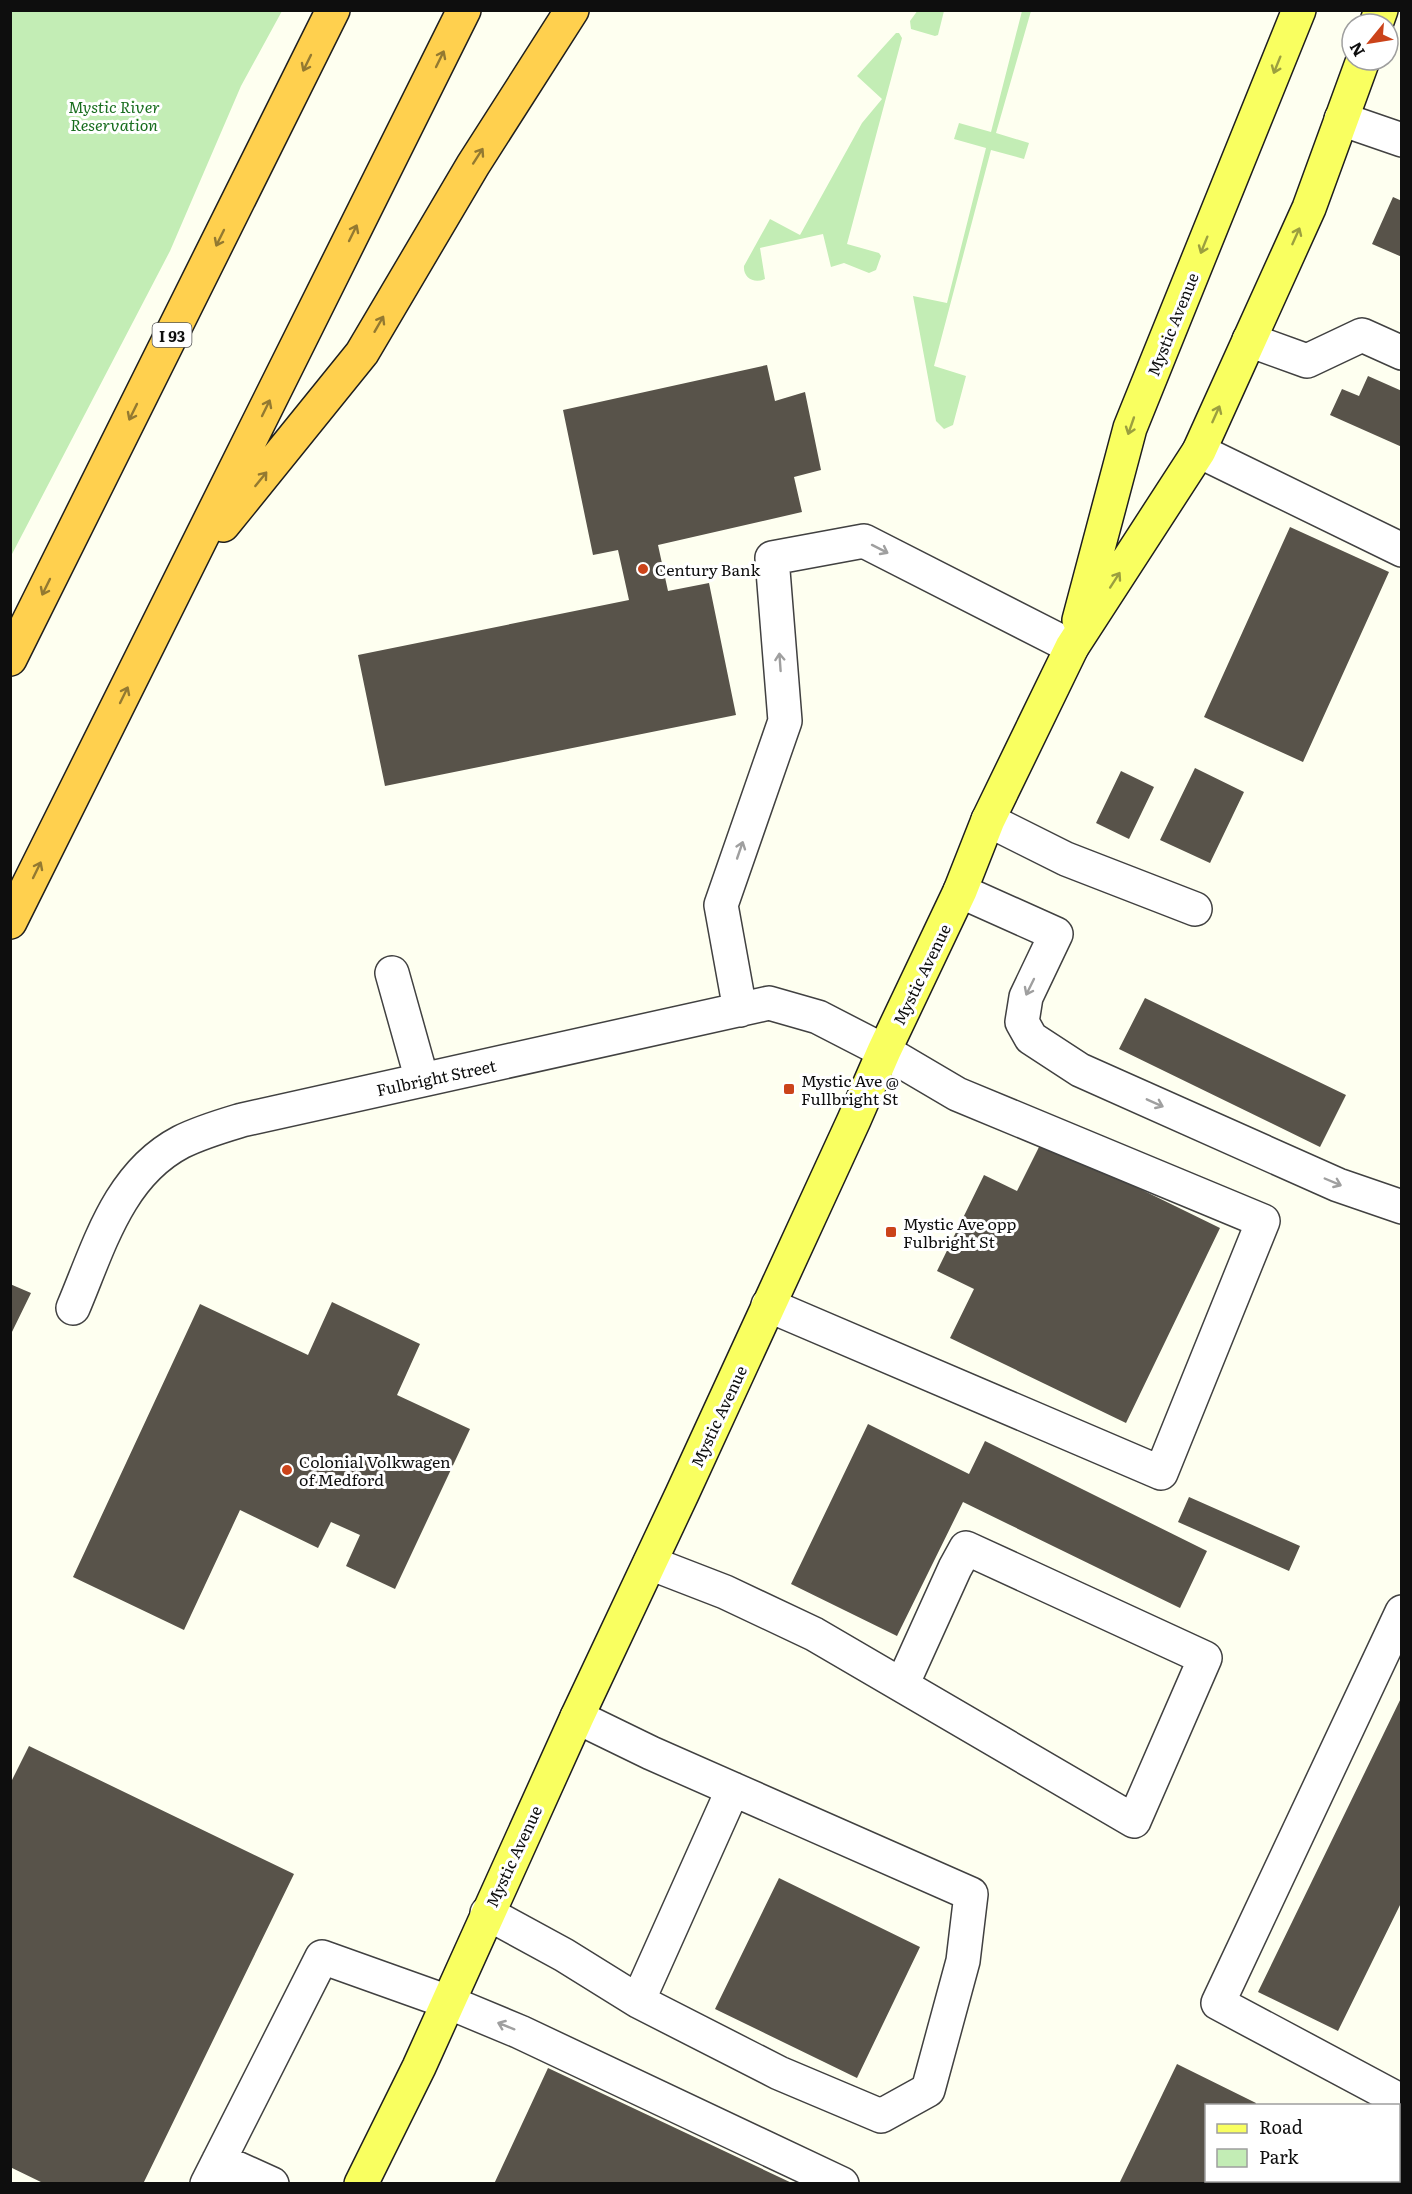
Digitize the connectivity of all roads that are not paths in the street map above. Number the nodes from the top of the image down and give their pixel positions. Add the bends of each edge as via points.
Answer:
1 (333, 10) edge
2 (464, 10) edge
3 (572, 10) edge
4 (1299, 10) edge
5 (1359, 72) edge
6 (1341, 119) junction
7 (1401, 140) edge
8 (1250, 340) junction
9 (1401, 353) edge
10 (1200, 451) junction
11 (1401, 550) edge
12 (184, 573) junction
13 (1072, 647) junction
14 (10, 659) edge
15 (988, 820) junction
16 (960, 891) junction
17 (1195, 909) dead end
18 (10, 922) edge
19 (392, 973) dead end
20 (740, 1010) junction
21 (884, 1051) junction
22 (422, 1080) junction
23 (1401, 1208) edge
24 (768, 1305) junction
25 (73, 1308) dead end
26 (650, 1563) junction
27 (1401, 1612) edge
28 (902, 1685) junction
29 (577, 1717) junction
30 (733, 1789) junction
31 (487, 1913) junction
32 (638, 2001) junction
33 (448, 2002) junction
34 (1394, 2092) edge
35 (213, 2172) edge
36 (272, 2184) edge
37 (361, 2184) edge
38 (842, 2184) edge

1 -> 14 highway, I 93
12 -> 2 highway
12 -> 3 highway via 362,352 473,165
4 -> 13 main road, Mystic Avenue via 1130,428
5 - 6 main road, Mystic Avenue
6 - 7 street
8 -> 6 main road, Mystic Avenue via 1309,208
8 - 9 street via 1307,361 1362,335
10 -> 8 main road, Mystic Avenue
10 - 11 street
13 -> 10 main road, Mystic Avenue
18 -> 12 highway
13 - 15 main road, Mystic Avenue
20 -> 13 street via 721,905 785,721 772,558 864,541
15 - 16 main road, Mystic Avenue
15 - 17 street via 1066,859
16 - 21 main road, Mystic Avenue
16 -> 23 street via 1056,934 1026,997 1022,1022 1031,1038 1080,1070 1338,1185
19 - 22 street
20 - 21 street, Fulbright Street via 769,1003 818,1017
20 - 22 street, Fulbright Street
21 - 24 main road, Mystic Avenue
21 - 24 street, Fulbright Street via 957,1094 1263,1221 1161,1473
22 - 25 street, Fulbright Street via 242,1120 180,1143 155,1160 131,1184 116,1207
24 - 26 main road, Mystic Avenue
26 - 28 street via 725,1592 814,1634
26 - 29 main road, Mystic Avenue
27 - 34 street via 1218,2003
28 - 28 street via 1134,1821 1205,1658 966,1548
29 - 30 street
29 - 31 main road, Mystic Avenue
30 - 32 street
30 - 32 street via 971,1893 963,1961 928,2090 881,2116 779,2073
31 - 32 street
31 - 33 main road, Mystic Avenue
33 - 35 street via 322,1957
33 - 37 main road, Mystic Avenue
38 -> 33 street
35 - 36 street

